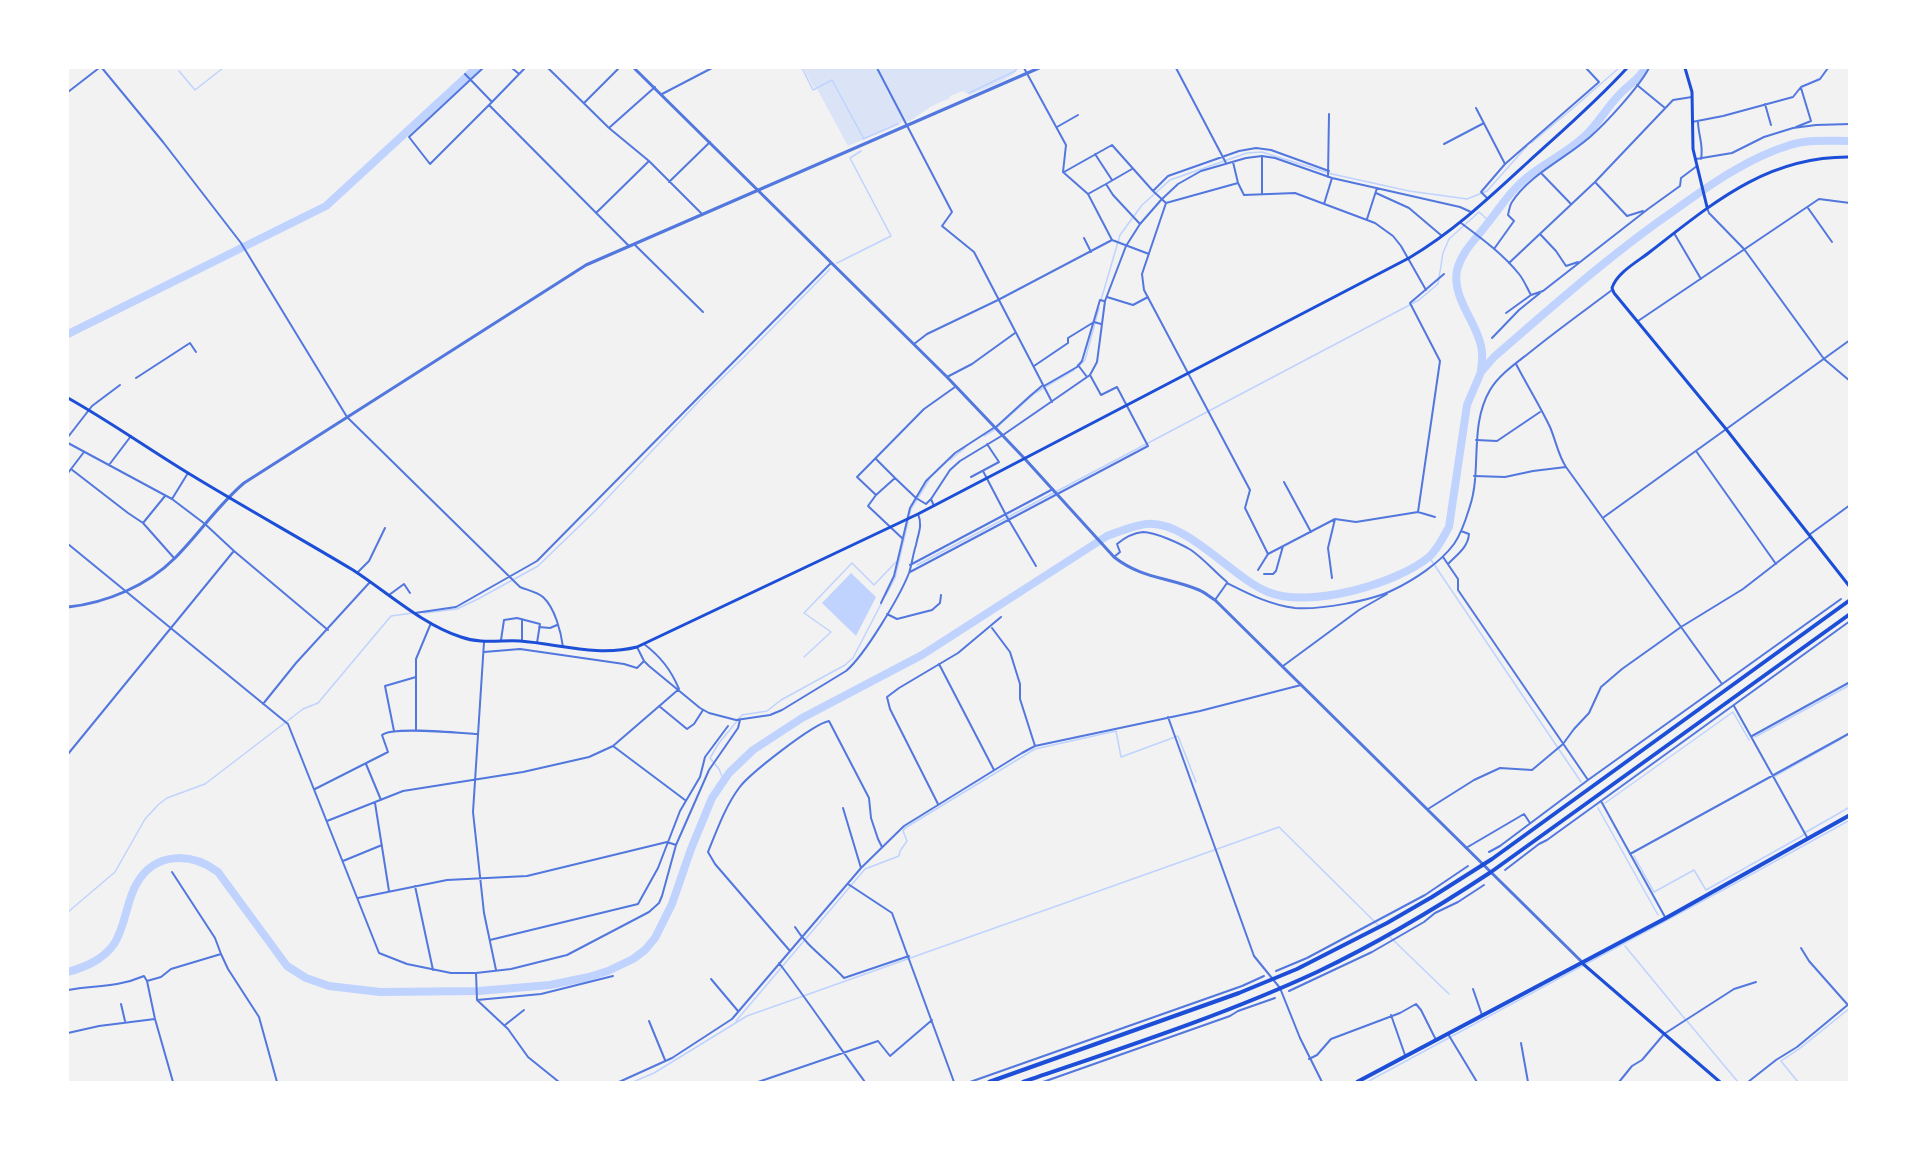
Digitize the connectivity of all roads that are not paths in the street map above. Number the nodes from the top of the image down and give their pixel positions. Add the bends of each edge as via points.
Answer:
1 (101, 68) edge
2 (483, 68) edge
3 (512, 68) edge
4 (525, 68) edge
5 (548, 68) edge
6 (619, 68) edge
7 (634, 68) edge
8 (712, 68) edge
9 (877, 68) edge
10 (1024, 68) edge
11 (1040, 68) edge
12 (1176, 68) edge
13 (1586, 68) edge
14 (1624, 68) edge
15 (1649, 68) edge
16 (1685, 68) edge
17 (1828, 68) edge
18 (1026, 73) junction
19 (465, 74) dead end
20 (519, 74) junction
21 (470, 79) junction
22 (1637, 85) junction
23 (655, 87) junction
24 (1801, 87) junction
25 (68, 92) edge
26 (662, 94) junction
27 (1692, 97) junction
28 (492, 102) junction
29 (584, 102) junction
30 (1765, 103) junction
31 (489, 105) junction
32 (1476, 108) dead end
33 (1665, 109) junction
34 (1329, 114) dead end
35 (1078, 115) dead end
36 (1698, 121) junction
37 (1692, 122) junction
38 (1484, 123) junction
39 (1771, 124) dead end
40 (1850, 124) edge
41 (907, 126) junction
42 (1057, 127) junction
43 (609, 128) junction
44 (1793, 128) junction
45 (710, 142) junction
46 (1444, 144) dead end
47 (1256, 148) junction
48 (1095, 154) junction
49 (1256, 156) junction
50 (1262, 156) junction
51 (1223, 157) junction
52 (1850, 157) edge
53 (1695, 159) junction
54 (1701, 159) junction
55 (649, 161) junction
56 (1233, 162) junction
57 (1226, 164) junction
58 (1505, 164) junction
59 (1697, 166) junction
60 (1133, 169) junction
61 (1329, 171) junction
62 (1063, 172) junction
63 (1542, 174) junction
64 (1330, 178) junction
65 (1112, 180) junction
66 (669, 182) junction
67 (1238, 183) junction
68 (1594, 183) junction
69 (1106, 184) junction
70 (1377, 188) junction
71 (758, 190) junction
72 (1153, 191) junction
73 (1376, 193) junction
74 (1088, 194) junction
75 (1262, 194) junction
76 (1488, 199) junction
77 (1161, 200) junction
78 (1166, 203) junction
79 (1850, 203) edge
80 (1324, 204) junction
81 (1571, 204) junction
82 (1707, 207) junction
83 (1808, 207) junction
84 (1646, 211) junction
85 (1471, 212) junction
86 (596, 213) junction
87 (702, 214) junction
88 (1367, 219) junction
89 (1460, 222) junction
90 (1140, 224) junction
91 (1674, 233) junction
92 (1540, 234) junction
93 (1442, 236) junction
94 (1084, 238) dead end
95 (1112, 240) junction
96 (1832, 242) dead end
97 (634, 244) junction
98 (629, 246) junction
99 (1126, 246) junction
100 (1494, 249) junction
101 (1744, 249) junction
102 (1091, 252) junction
103 (1149, 254) junction
104 (1408, 258) junction
105 (1580, 261) junction
106 (831, 263) junction
107 (1509, 263) junction
108 (1444, 274) dead end
109 (1701, 279) junction
110 (1426, 290) junction
111 (1612, 290) junction
112 (1543, 291) junction
113 (1531, 295) junction
114 (1107, 297) junction
115 (1148, 297) junction
116 (998, 300) junction
117 (1106, 302) junction
118 (703, 312) dead end
119 (1506, 313) dead end
120 (1638, 321) junction
121 (1094, 322) junction
122 (1101, 324) junction
123 (1015, 333) junction
124 (1491, 338) dead end
125 (1850, 340) edge
126 (914, 344) junction
127 (196, 352) dead end
128 (1824, 358) junction
129 (1516, 364) junction
130 (1078, 365) junction
131 (1033, 366) junction
132 (1188, 374) junction
133 (1089, 376) junction
134 (947, 377) junction
135 (136, 378) dead end
136 (1850, 381) edge
137 (120, 385) dead end
138 (1043, 386) junction
139 (956, 387) junction
140 (68, 398) edge
141 (1052, 402) junction
142 (1127, 406) junction
143 (89, 410) junction
144 (1541, 411) junction
145 (347, 417) junction
146 (996, 428) junction
147 (1726, 429) junction
148 (1003, 435) junction
149 (130, 436) junction
150 (68, 437) edge
151 (1476, 440) junction
152 (68, 443) edge
153 (987, 444) junction
154 (1696, 451) junction
155 (84, 452) junction
156 (876, 459) junction
157 (1025, 459) junction
158 (108, 465) junction
159 (1566, 467) junction
160 (71, 469) junction
161 (983, 471) junction
162 (68, 473) edge
163 (188, 473) junction
164 (1474, 476) junction
165 (970, 477) dead end
166 (895, 478) junction
167 (987, 479) junction
168 (1284, 482) dead end
169 (1053, 489) junction
170 (1057, 494) junction
171 (876, 495) junction
172 (165, 496) junction
173 (229, 496) junction
174 (916, 498) junction
175 (172, 499) junction
176 (931, 499) junction
177 (1850, 505) edge
178 (934, 506) junction
179 (1418, 512) junction
180 (918, 514) junction
181 (1006, 514) junction
182 (1435, 517) dead end
183 (1603, 518) junction
184 (1335, 519) junction
185 (906, 520) junction
186 (1009, 520) junction
187 (143, 523) junction
188 (205, 524) junction
189 (890, 527) junction
190 (385, 528) dead end
191 (1311, 531) junction
192 (1461, 531) junction
193 (1809, 536) junction
194 (903, 539) junction
195 (68, 544) edge
196 (1282, 546) junction
197 (234, 551) junction
198 (1268, 554) junction
199 (1114, 556) junction
200 (1443, 557) junction
201 (174, 558) junction
202 (1448, 564) junction
203 (1776, 564) junction
204 (910, 565) junction
205 (1036, 566) dead end
206 (1258, 570) dead end
207 (909, 572) junction
208 (357, 573) junction
209 (1263, 574) dead end
210 (511, 577) junction
211 (1332, 578) dead end
212 (370, 582) junction
213 (1227, 583) junction
214 (1850, 587) edge
215 (125, 591) junction
216 (1392, 591) junction
217 (410, 593) dead end
218 (389, 595) junction
219 (941, 595) dead end
220 (1841, 599) dead end
221 (1215, 600) junction
222 (1850, 600) edge
223 (881, 603) dead end
224 (68, 607) edge
225 (417, 614) junction
226 (887, 614) junction
227 (1850, 614) edge
228 (1001, 617) dead end
229 (522, 619) junction
230 (1816, 621) junction
231 (1850, 621) edge
232 (431, 623) junction
233 (558, 625) junction
234 (539, 627) junction
235 (1681, 627) junction
236 (1835, 627) junction
237 (171, 628) junction
238 (992, 628) dead end
239 (328, 630) junction
240 (501, 640) junction
241 (522, 641) junction
242 (484, 642) junction
243 (537, 644) junction
244 (644, 644) junction
245 (563, 647) junction
246 (637, 647) junction
247 (483, 652) junction
248 (644, 661) junction
249 (939, 664) junction
250 (1283, 666) junction
251 (416, 677) junction
252 (1850, 682) edge
253 (1722, 684) junction
254 (1301, 685) junction
255 (1716, 688) junction
256 (679, 689) junction
257 (1720, 693) junction
258 (263, 704) junction
259 (659, 706) junction
260 (1734, 706) junction
261 (703, 710) junction
262 (1168, 717) junction
263 (740, 720) junction
264 (728, 726) dead end
265 (394, 731) junction
266 (416, 731) junction
267 (1850, 733) edge
268 (478, 734) junction
269 (1751, 736) junction
270 (1563, 744) junction
271 (613, 746) junction
272 (1035, 746) junction
273 (68, 754) edge
274 (366, 764) junction
275 (994, 770) junction
276 (1773, 776) junction
277 (475, 780) junction
278 (1588, 780) junction
279 (315, 789) junction
280 (381, 800) junction
281 (686, 800) junction
282 (1601, 801) junction
283 (375, 802) junction
284 (938, 804) junction
285 (843, 808) dead end
286 (1427, 810) junction
287 (1850, 816) edge
288 (327, 821) junction
289 (1530, 823) junction
290 (1808, 839) junction
291 (667, 842) junction
292 (382, 844) junction
293 (676, 844) junction
294 (1507, 844) junction
295 (1532, 846) junction
296 (882, 847) junction
297 (1466, 848) junction
298 (1489, 852) dead end
299 (1630, 854) junction
300 (343, 861) junction
301 (1483, 864) junction
302 (1468, 866) dead end
303 (861, 868) junction
304 (1505, 870) dead end
305 (172, 872) dead end
306 (1491, 872) junction
307 (480, 878) junction
308 (848, 884) junction
309 (1484, 885) dead end
310 (415, 886) junction
311 (389, 891) junction
312 (1430, 892) junction
313 (1432, 897) junction
314 (358, 898) junction
315 (1441, 908) junction
316 (1666, 918) junction
317 (795, 927) dead end
318 (801, 938) junction
319 (490, 940) junction
320 (1801, 948) dead end
321 (790, 951) junction
322 (221, 954) junction
323 (909, 956) junction
324 (1308, 961) junction
325 (779, 963) junction
326 (1582, 963) junction
327 (433, 970) junction
328 (496, 970) junction
329 (1276, 971) dead end
330 (476, 973) junction
331 (1318, 974) junction
332 (613, 976) dead end
333 (1264, 976) dead end
334 (711, 979) dead end
335 (1274, 979) junction
336 (147, 981) junction
337 (1756, 982) dead end
338 (1280, 988) junction
339 (1473, 989) dead end
340 (68, 990) edge
341 (1238, 991) junction
342 (1289, 991) dead end
343 (1275, 998) dead end
344 (477, 1000) junction
345 (121, 1004) dead end
346 (1849, 1004) edge
347 (1244, 1006) junction
348 (524, 1010) dead end
349 (738, 1011) junction
350 (1390, 1015) junction
351 (1482, 1016) junction
352 (155, 1019) junction
353 (932, 1020) junction
354 (650, 1021) dead end
355 (126, 1023) junction
356 (504, 1026) junction
357 (68, 1033) edge
358 (1448, 1034) junction
359 (1665, 1034) junction
360 (1436, 1040) junction
361 (1521, 1043) dead end
362 (843, 1053) junction
363 (1406, 1057) junction
364 (1310, 1059) junction
365 (665, 1061) junction
366 (173, 1083) edge
367 (277, 1083) edge
368 (559, 1083) edge
369 (619, 1083) edge
370 (758, 1083) edge
371 (865, 1083) edge
372 (954, 1083) edge
373 (970, 1083) edge
374 (989, 1083) edge
375 (1023, 1083) edge
376 (1043, 1083) edge
377 (1322, 1083) edge
378 (1358, 1083) edge
379 (1477, 1083) edge
380 (1528, 1083) edge
381 (1619, 1083) edge
382 (1720, 1083) edge
383 (1748, 1083) edge

1 - 25 street
1 - 145 street via 241,243
2 - 21 street
3 - 20 street
4 - 20 street
5 - 29 street
6 - 29 street
7 - 23 street
8 - 26 street
9 - 41 street
10 - 18 street
11 - 18 street
12 - 51 street
13 - 58 street via 1599,82
14 - 76 main road via 1582,113
15 - 22 street
16 - 27 main road
17 - 24 street via 1820,79
18 - 41 street
18 - 42 street
19 - 21 street
20 - 28 street
21 - 28 street
21 - 31 street via 409,137 429,164
22 - 33 street
22 - 63 street via 1589,138
23 - 26 street
23 - 43 street
24 - 30 street via 1792,97
24 - 44 street via 1811,121
26 - 45 street
27 - 33 street via 1673,100
27 - 37 main road
28 - 31 street
29 - 43 street
30 - 36 street
30 - 39 street
31 - 86 street
32 - 38 street
33 - 68 street
34 - 61 street
35 - 42 street
36 - 37 street
36 - 54 street
37 - 53 main road
38 - 46 street
38 - 58 street
40 - 44 street
41 - 71 street
41 - 116 street via 952,212 942,226 974,252
42 - 62 street via 1066,145
43 - 55 street
44 - 54 street via 1732,153
45 - 66 street
45 - 71 street
47 - 49 street
47 - 51 street
47 - 61 street
48 - 60 street via 1112,145
48 - 62 street
48 - 65 street
49 - 50 street
49 - 56 street
50 - 64 street
50 - 75 street
51 - 57 street
51 - 72 street via 1168,176
52 - 82 main road via 1813,159 1780,167
53 - 54 street
53 - 59 main road
55 - 66 street
55 - 86 street
56 - 57 street
56 - 67 street
57 - 77 street via 1190,176
58 - 76 street via 1481,192
59 - 82 main road
59 - 84 street via 1681,178 1680,186
60 - 65 street
60 - 72 street
61 - 64 street
62 - 74 street
63 - 81 street
63 - 100 street via 1511,203 1508,215 1514,221
64 - 70 street
64 - 80 street
65 - 69 street
66 - 87 street
67 - 75 street via 1244,195
67 - 78 street
68 - 81 street
68 - 84 street via 1627,216
69 - 74 street
69 - 90 street
70 - 73 street
70 - 85 street
71 - 87 street
71 - 106 street
72 - 77 street
73 - 88 street
73 - 93 street via 1409,208
74 - 95 street
75 - 80 street via 1295,193
76 - 85 main road
77 - 78 street
77 - 90 street
78 - 103 street
79 - 83 street via 1819,199
80 - 88 street
81 - 92 street
82 - 91 main road
82 - 101 street
83 - 96 street
83 - 101 street
84 - 105 street
85 - 89 main road
86 - 98 street
87 - 97 street
88 - 104 street via 1394,236
89 - 93 main road
89 - 100 street
90 - 99 street
91 - 109 street
91 - 111 main road via 1618,277
92 - 105 street via 1566,266
92 - 107 street
93 - 104 main road
94 - 102 street
95 - 99 street
95 - 102 street
97 - 98 street
97 - 118 street
98 - 145 street via 576,271
99 - 103 street
99 - 114 street
100 - 107 street
101 - 109 street
101 - 128 street
102 - 116 street
103 - 115 street via 1142,274
104 - 110 street
104 - 132 main road
105 - 112 street
106 - 126 street
106 - 210 street via 537,561
107 - 113 street
108 - 110 street
109 - 120 street
110 - 179 street via 1410,303 1440,361
111 - 120 main road
111 - 129 street
112 - 113 street
112 - 124 street
113 - 119 street
114 - 115 street via 1133,304
114 - 117 street
115 - 132 street
116 - 123 street
116 - 126 street
117 - 121 street via 1100,300
117 - 122 street
120 - 147 main road
121 - 122 street
121 - 130 street via 1084,358
121 - 131 street
122 - 133 street via 1097,362
123 - 131 street
123 - 134 street
125 - 128 street
126 - 134 street
127 - 135 street via 190,343
128 - 136 street
128 - 147 street
129 - 144 street
129 - 151 street via 1490,389
130 - 133 street
130 - 138 street
131 - 138 street
132 - 142 main road
132 - 198 street via 1250,490 1245,508
133 - 141 street
133 - 142 street via 1101,395 1117,387
134 - 139 street
137 - 143 street
138 - 141 street
138 - 146 street
139 - 146 street
139 - 156 street via 924,409
140 - 143 main road
141 - 148 street
142 - 157 main road
142 - 170 street via 1149,446
143 - 149 main road
143 - 150 street
144 - 151 street via 1497,441
144 - 159 street
145 - 173 street
145 - 210 street
146 - 148 street
146 - 174 street via 968,443 937,468
147 - 154 street
147 - 193 main road
148 - 153 street
148 - 157 street
149 - 158 street
149 - 163 main road
151 - 164 street
152 - 155 street
153 - 161 street via 999,462
153 - 176 street via 950,470
154 - 183 street
154 - 203 street
155 - 158 street
155 - 160 street
156 - 166 street
156 - 171 street via 857,477
157 - 167 main road
157 - 169 street
158 - 172 street
159 - 164 street via 1505,477
159 - 183 street
160 - 162 street
160 - 187 street
161 - 165 street
161 - 167 street
163 - 173 main road
163 - 175 street
164 - 192 street
166 - 171 street
166 - 174 street
167 - 178 main road
167 - 181 street
168 - 191 street
169 - 170 street
169 - 181 street
170 - 186 street
170 - 199 street
171 - 189 street via 868,506
172 - 175 street
172 - 187 street
173 - 188 street
173 - 208 main road
174 - 176 street via 926,504
174 - 185 street
175 - 188 street
176 - 178 street
177 - 193 street
178 - 180 main road
179 - 182 street
179 - 184 street via 1356,522
180 - 185 main road
180 - 204 street via 922,522
181 - 186 street
181 - 204 street
183 - 235 street
184 - 191 street
184 - 211 street via 1328,548
185 - 189 main road
185 - 194 street
186 - 205 street
186 - 207 street
187 - 201 street
188 - 197 street
188 - 201 street
189 - 194 street
189 - 244 main road
190 - 208 street via 369,561
191 - 196 street
192 - 200 street
192 - 202 street via 1469,534 1468,540
193 - 203 street
193 - 214 main road
194 - 223 street via 894,576
195 - 215 street
196 - 198 street
196 - 209 street via 1276,571
197 - 237 street
197 - 239 street
198 - 206 street
199 - 213 street via 1120,552 1117,544 1121,541 1148,533 1192,551
199 - 221 street via 1128,568 1199,590
200 - 202 street
200 - 216 street
201 - 215 street
202 - 270 street via 1458,579 1458,590
203 - 235 street
204 - 207 street
207 - 226 street
208 - 212 main road
210 - 225 street via 456,607
210 - 233 street via 520,587 545,600
212 - 218 main road
212 - 239 street
213 - 216 street via 1263,601 1297,608 1338,604
213 - 221 street
215 - 224 street via 101,601
215 - 237 street
216 - 250 street via 1359,610
217 - 218 street via 404,584
218 - 225 main road
219 - 226 street via 940,603 932,610 897,618
220 - 230 street
221 - 250 street
222 - 230 main road
225 - 232 main road
226 - 263 street via 855,664 846,671 782,710
227 - 236 main road
228 - 249 street
229 - 234 street via 540,624
229 - 240 street via 504,620
229 - 241 street
230 - 253 street
230 - 257 main road
231 - 236 street
232 - 242 main road via 463,638
232 - 251 street via 417,659
233 - 234 street
233 - 245 street
234 - 243 street
235 - 253 street
235 - 270 street via 1601,687 1589,713
236 - 260 street via 1827,639
236 - 295 main road
237 - 258 street
237 - 273 street
238 - 272 street via 1010,652
239 - 258 street
240 - 241 main road
240 - 242 main road
241 - 243 main road
242 - 247 street
243 - 245 main road
244 - 246 main road
244 - 256 street via 670,669
245 - 246 main road via 595,652
246 - 248 street
247 - 248 street via 520,649 637,668
247 - 268 street
248 - 256 street
249 - 275 street
249 - 284 street via 887,697
250 - 254 street
251 - 265 street via 385,686
251 - 266 street
252 - 269 street
253 - 255 street
254 - 262 street
254 - 286 street
255 - 257 street
255 - 278 street
256 - 259 street
256 - 261 street
257 - 294 main road
258 - 279 street via 288,724
259 - 261 street via 687,729
259 - 271 street
260 - 269 street
260 - 282 street
261 - 263 street
262 - 272 street
262 - 335 street via 1254,956
263 - 293 street via 709,770
264 - 281 street via 705,757 700,777
265 - 266 street
265 - 274 street via 382,735 388,752
266 - 268 street
267 - 276 street
268 - 277 street
269 - 276 street
270 - 278 street
270 - 286 street via 1532,770 1500,768
271 - 277 street via 589,757
271 - 281 street
272 - 275 street
274 - 279 street
274 - 280 street
275 - 284 street
276 - 290 street
276 - 299 street
277 - 280 street via 403,791
277 - 307 street via 473,812
278 - 289 street
279 - 288 street
280 - 283 street
281 - 291 street
282 - 295 street
282 - 299 street
283 - 288 street
283 - 292 street
284 - 296 street via 904,826
285 - 303 street
286 - 297 street
287 - 290 main road
288 - 300 street
289 - 294 street
289 - 297 street via 1524,814
290 - 316 main road
291 - 293 street
291 - 307 street via 527,876
291 - 319 street via 638,904
292 - 300 street
292 - 311 street
293 - 328 street via 662,896 654,908 567,955
294 - 298 street
294 - 301 main road
295 - 304 street
295 - 306 main road
296 - 303 street
296 - 321 street via 868,798 829,722 802,736 739,788 708,852
297 - 301 street
299 - 316 street
300 - 314 street
301 - 306 street
301 - 313 main road
302 - 312 street
303 - 308 street
305 - 322 street via 215,938
306 - 315 main road
306 - 326 street
307 - 310 street
307 - 319 street
308 - 318 street
308 - 323 street via 892,913
309 - 315 street
310 - 311 street
310 - 327 street
311 - 314 street
312 - 313 street
312 - 324 street
313 - 324 main road via 1363,936
314 - 327 street via 379,953
315 - 331 main road
316 - 326 main road
317 - 318 street
318 - 321 street
318 - 323 street via 843,978
319 - 328 street
320 - 346 street
321 - 325 street
322 - 336 street via 171,969
322 - 367 street via 259,1017
323 - 353 street
324 - 329 street
324 - 335 main road
325 - 349 street
325 - 362 street
326 - 351 main road
326 - 359 main road
327 - 330 street
328 - 330 street
330 - 344 street
331 - 338 main road
331 - 342 street
332 - 344 street via 540,994
333 - 341 street
334 - 349 street
335 - 338 street
335 - 341 main road
336 - 340 street via 144,976 105,987
336 - 352 street
337 - 359 street via 1734,989
338 - 347 main road
338 - 364 street
339 - 351 street
341 - 373 street
341 - 374 main road
343 - 347 street
344 - 356 street
345 - 355 street
346 - 383 street
347 - 375 main road
347 - 376 street via 1230,1016
348 - 356 street
349 - 365 street via 732,1019
350 - 360 street via 1416,1004
350 - 363 street
350 - 364 street via 1331,1039
351 - 358 main road
352 - 355 street
352 - 366 street
353 - 362 street via 891,1056 878,1041
353 - 372 street
354 - 365 street
355 - 357 street
356 - 368 street via 528,1057
358 - 360 main road
358 - 379 street
359 - 381 street
359 - 382 main road
360 - 363 main road
361 - 380 street
362 - 370 street
362 - 371 street
363 - 378 main road
364 - 377 street
365 - 369 street

